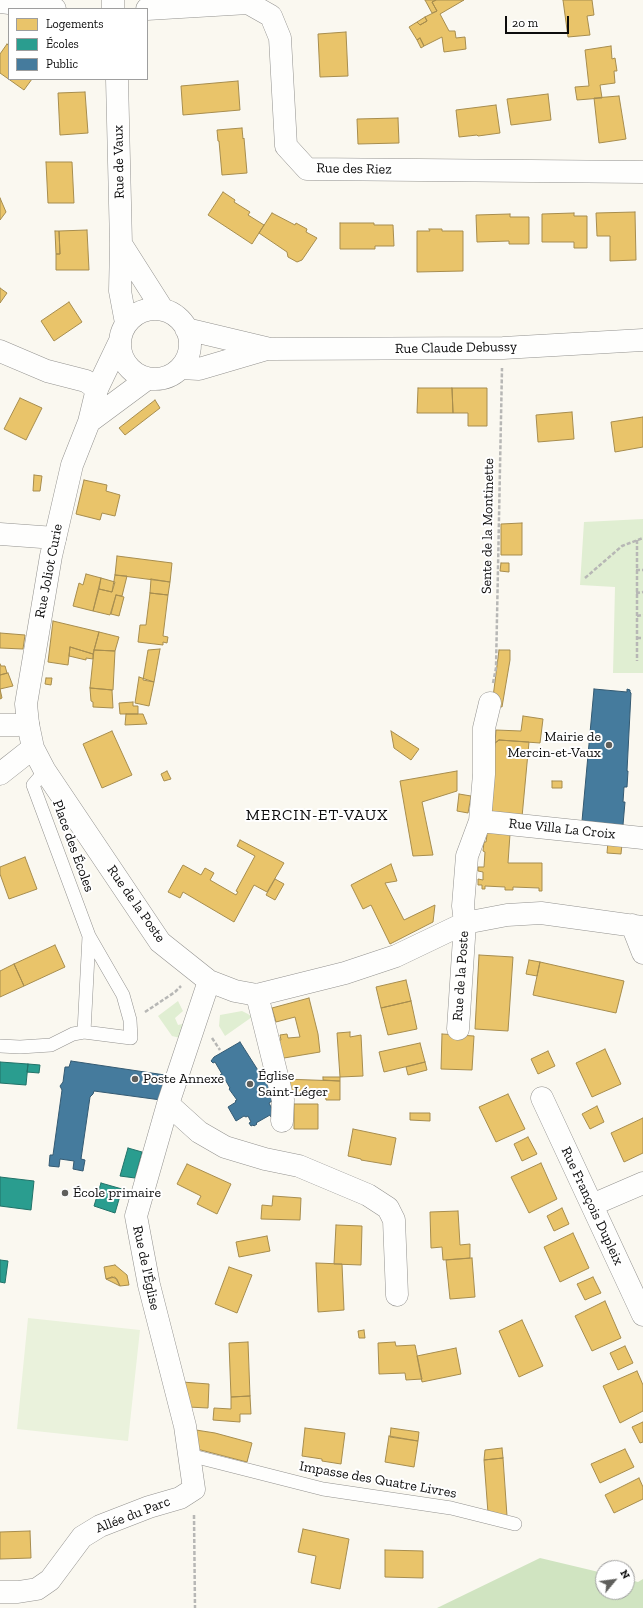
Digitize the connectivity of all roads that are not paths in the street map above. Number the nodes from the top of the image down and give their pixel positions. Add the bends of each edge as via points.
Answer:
1 (0, 2) edge
2 (47, 8) edge
3 (148, 9) edge
4 (117, 80) edge
5 (643, 172) edge
6 (121, 244) junction
7 (163, 310) junction
8 (186, 328) junction
9 (123, 333) junction
10 (643, 340) edge
11 (270, 349) junction
12 (0, 351) edge
13 (181, 368) junction
14 (147, 379) junction
15 (97, 389) junction
16 (89, 422) junction
17 (0, 534) edge
18 (55, 538) junction
19 (490, 704) road end
20 (28, 724) junction
21 (0, 725) edge
22 (33, 748) junction
23 (45, 771) junction
24 (0, 774) edge
25 (480, 821) junction
26 (643, 838) edge
27 (465, 923) junction
28 (637, 926) edge
29 (89, 936) junction
30 (643, 953) edge
31 (209, 982) junction
32 (257, 995) junction
33 (458, 1029) dead end
34 (84, 1032) junction
35 (0, 1046) edge
36 (542, 1098) dead end
37 (168, 1104) junction
38 (282, 1122) dead end
39 (643, 1183) edge
40 (592, 1205) junction
41 (396, 1296) dead end
42 (643, 1315) edge
43 (189, 1455) junction
44 (194, 1489) joint
45 (515, 1524) dead end
46 (0, 1592) edge

1 - 2 street
3 - 5 street, Rue des Riez via 248,3 270,16 280,38 286,146 307,169
4 - 6 street, Rue de Vaux
6 - 7 street
6 - 9 street, Rue de Vaux via 120,291
7 - 8 street via 181,320
7 - 9 street via 153,309 133,316
8 - 11 street
8 - 13 street via 190,338 190,349
9 - 14 street via 121,355 136,375
9 - 15 street, Rue Joliot Curie
10 - 11 street, Rue Claude Debussy via 503,348
11 - 13 street via 199,368
12 - 15 street via 47,371 86,381
13 - 14 street via 166,378
14 - 16 street
15 - 16 street, Rue Joliot Curie
16 - 18 street, Rue Joliot Curie via 72,465
17 - 18 street
18 - 20 street, Rue Joliot Curie via 26,704
19 - 25 street via 484,728
20 - 21 street
20 - 22 street, Rue de la Poste
22 - 23 street, Rue de la Poste
22 - 24 street
23 - 29 lane, Place des Écoles via 33,785
23 - 31 street, Rue de la Poste via 160,942
25 - 26 street, Rue Villa La Croix
25 - 27 street via 467,856 463,906
27 - 28 street, Rue de la Poste via 507,915 540,913
27 - 32 street, Rue de la Poste via 371,965
27 - 33 street, Rue de la Poste
28 - 30 street
29 - 34 lane, Place des Écoles
29 - 34 lane, Place des Écoles via 123,995 130,1020 131,1038
31 - 32 street, Rue de la Poste
31 - 37 street, Rue de l'Église
32 - 38 street via 283,1100
34 - 35 lane via 73,1034 51,1045
36 - 40 street, Rue François Dupleix
37 - 41 street via 199,1132 225,1147 298,1166 368,1195 388,1208 394,1220
37 - 43 street, Rue de l'Église via 136,1216 149,1285 185,1426
39 - 40 street
40 - 42 street, Rue François Dupleix
43 - 44 street, Rue de l'Église
43 - 45 lane, Impasse des Quatre Livres via 323,1489 451,1508
44 - 46 street, Allée du Parc via 180,1498 100,1526 82,1537 50,1580 37,1589

